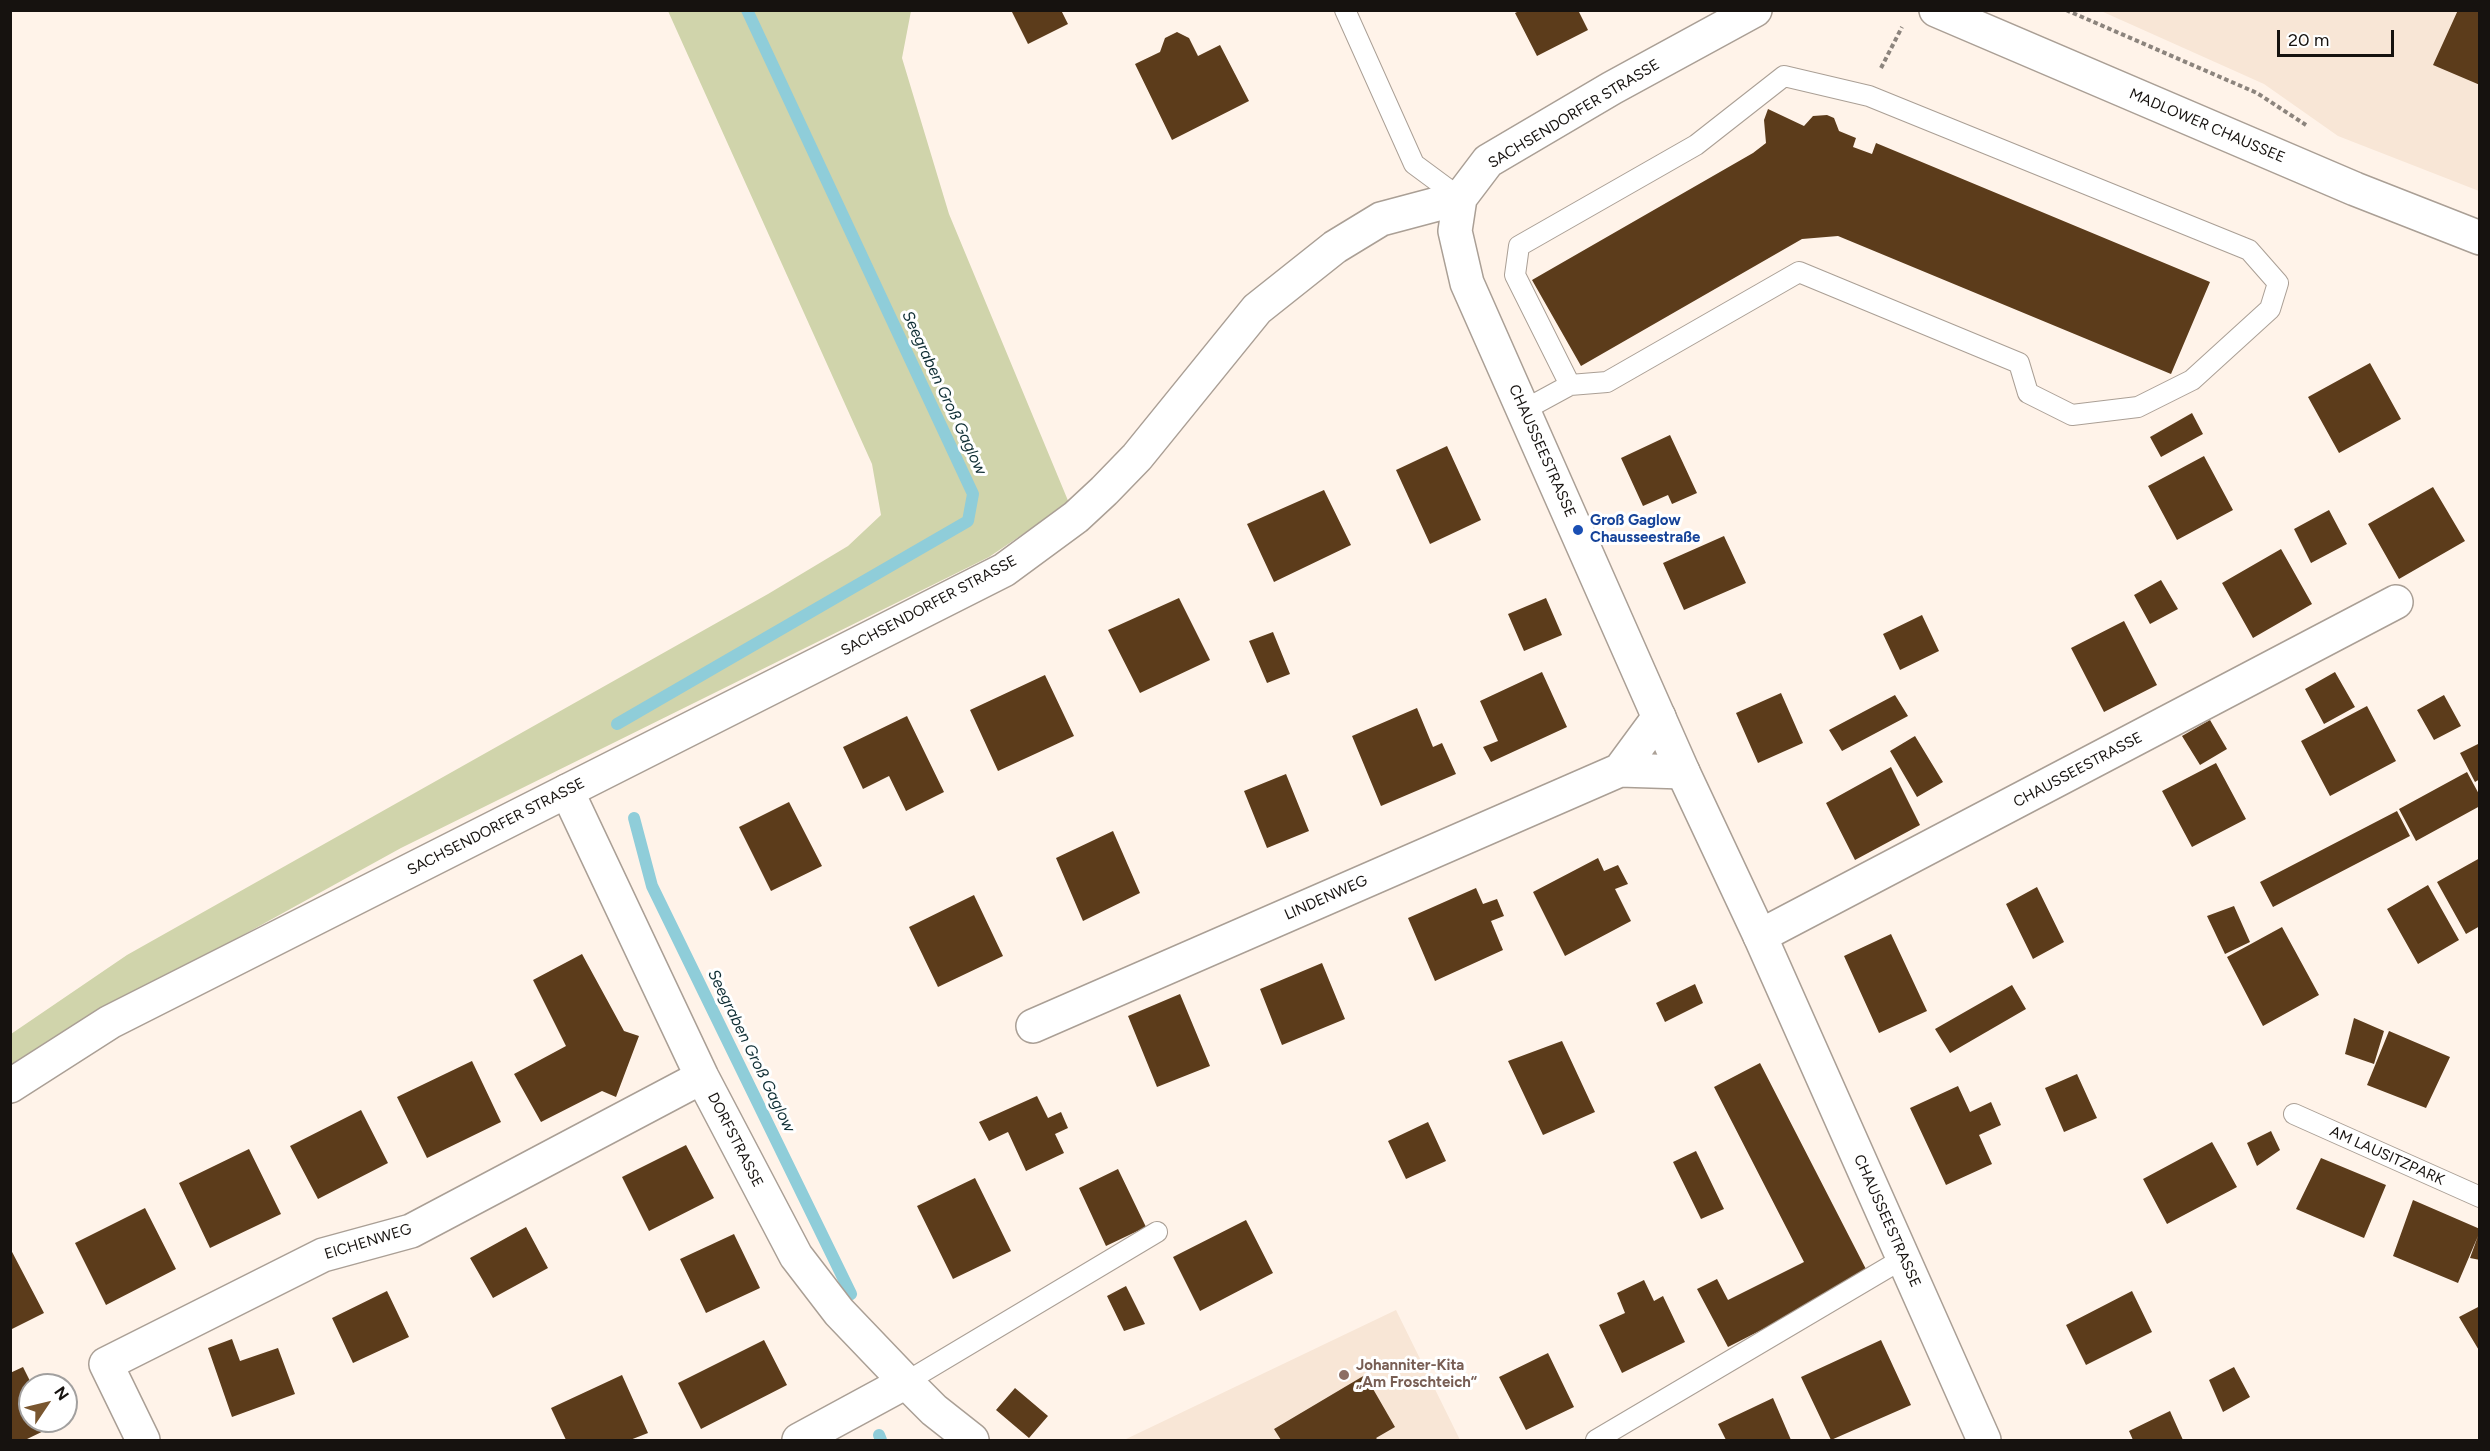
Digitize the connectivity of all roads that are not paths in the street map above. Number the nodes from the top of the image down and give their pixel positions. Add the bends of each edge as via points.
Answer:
1 (1345, 10) edge
2 (1755, 10) edge
3 (1936, 10) edge
4 (1990, 24) edge
5 (1460, 198) junction
6 (2480, 238) edge
7 (1570, 385) junction
8 (1524, 410) junction
9 (2396, 602) dead end
10 (1659, 717) junction
11 (1620, 770) junction
12 (1683, 772) junction
13 (567, 791) junction
14 (1760, 936) junction
15 (1033, 1026) dead end
16 (702, 1077) junction
17 (10, 1086) edge
18 (2294, 1114) dead end
19 (2480, 1197) edge
20 (1157, 1233) dead end
21 (1905, 1258) junction
22 (906, 1382) junction
23 (143, 1440) edge
24 (799, 1440) edge
25 (972, 1440) edge
26 (1596, 1440) edge
27 (1984, 1440) edge

1 - 5 lane via 1414,164
2 - 5 street, SACHSENDORFER STRASSE via 1488,161
3 - 4 street, MADLOWER CHAUSSEE
4 - 6 street, MADLOWER CHAUSSEE via 2355,189
5 - 8 street, CHAUSSEESTRASSE via 1455,231 1467,284
5 - 13 street, SACHSENDORFER STRASSE via 1381,219 1284,286 1257,309 1137,457 1104,491 1069,523 1004,570
7 - 7 lane via 1607,382 1799,272 2019,363 2028,393 2072,415 2138,407 2192,380 2271,309 2278,283 2249,250 1869,96 1784,76 1696,145 1519,246 1515,274
7 - 8 lane
8 - 10 street, CHAUSSEESTRASSE
9 - 14 street, CHAUSSEESTRASSE
10 - 11 street
10 - 12 street, CHAUSSEESTRASSE
11 - 12 street, LINDENWEG
11 - 15 street, LINDENWEG
12 - 14 street, CHAUSSEESTRASSE
13 - 16 street, DORFSTRASSE
13 - 17 street, SACHSENDORFER STRASSE via 110,1023
14 - 21 street, CHAUSSEESTRASSE
16 - 22 street, DORFSTRASSE via 796,1256 838,1312
16 - 23 street, EICHENWEG via 411,1231 323,1255 106,1364
18 - 19 lane, AM LAUSITZPARK
20 - 22 lane
21 - 26 lane
21 - 27 street, CHAUSSEESTRASSE
22 - 24 street
22 - 25 street, DORFSTRASSE

